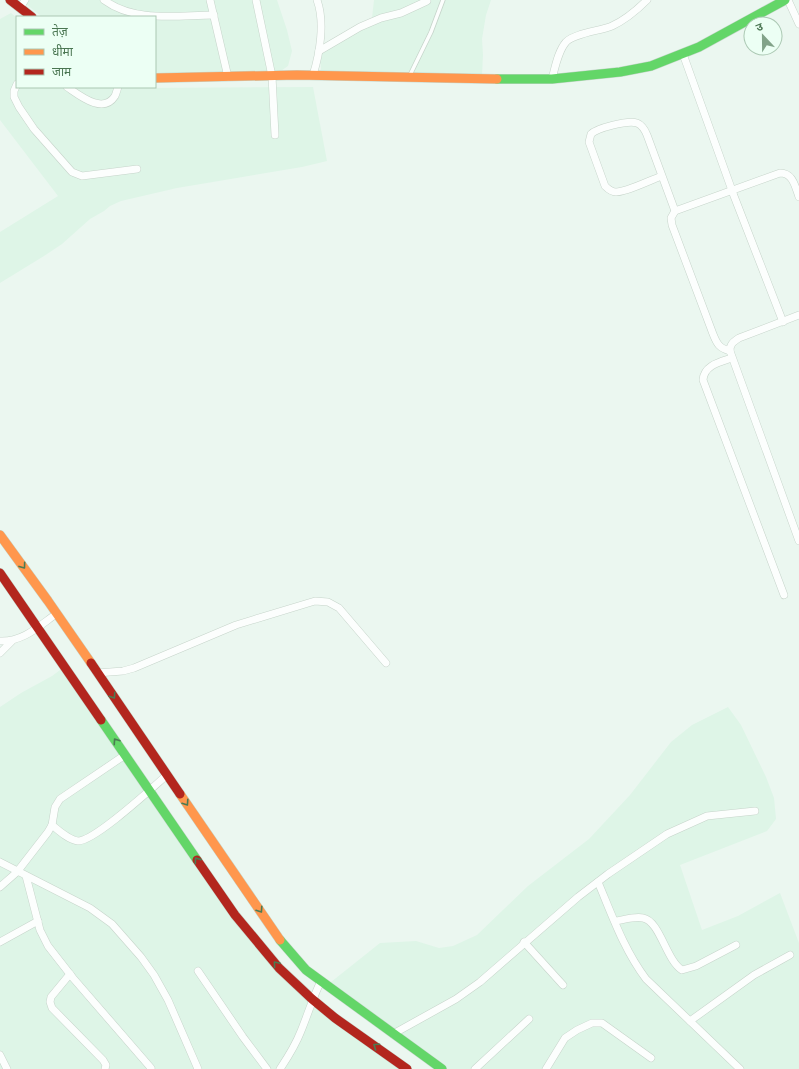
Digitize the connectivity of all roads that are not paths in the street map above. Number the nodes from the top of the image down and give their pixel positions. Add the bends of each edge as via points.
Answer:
1 (10, 0) edge
2 (104, 0) edge
3 (210, 0) edge
4 (256, 0) edge
5 (317, 0) edge
6 (427, 0) edge
7 (443, 0) edge
8 (647, 0) edge
9 (787, 0) edge
10 (23, 4) edge
11 (214, 15) junction
12 (31, 16) edge
13 (799, 24) edge
14 (320, 51) junction
15 (682, 54) junction
16 (313, 75) junction
17 (272, 76) junction
18 (409, 76) junction
19 (228, 77) junction
20 (156, 78) edge
21 (552, 79) junction
22 (16, 86) edge
23 (69, 88) edge
24 (118, 88) edge
25 (275, 135) dead end
26 (137, 169) dead end
27 (662, 176) junction
28 (732, 190) junction
29 (799, 197) edge
30 (675, 211) junction
31 (799, 315) edge
32 (782, 322) junction
33 (731, 355) junction
34 (0, 534) edge
35 (799, 541) edge
36 (0, 573) edge
37 (784, 595) dead end
38 (56, 614) junction
39 (37, 627) junction
40 (0, 640) edge
41 (12, 641) junction
42 (0, 653) edge
43 (386, 663) dead end
44 (97, 673) junction
45 (125, 755) junction
46 (167, 776) junction
47 (149, 791) junction
48 (754, 811) dead end
49 (52, 825) junction
50 (0, 862) edge
51 (18, 872) junction
52 (26, 876) junction
53 (598, 882) junction
54 (0, 887) edge
55 (38, 921) junction
56 (615, 921) junction
57 (0, 942) edge
58 (524, 942) junction
59 (736, 946) dead end
60 (790, 955) dead end
61 (198, 971) dead end
62 (70, 974) junction
63 (320, 981) junction
64 (563, 985) dead end
65 (312, 999) junction
66 (530, 1019) dead end
67 (690, 1021) junction
68 (393, 1034) junction
69 (0, 1055) edge
70 (651, 1058) dead end
71 (151, 1068) edge
72 (8, 1069) edge
73 (105, 1069) edge
74 (198, 1069) edge
75 (267, 1069) edge
76 (280, 1069) edge
77 (407, 1069) edge
78 (442, 1069) edge
79 (475, 1069) edge
80 (546, 1069) edge
81 (740, 1069) edge

1 - 10 street
2 - 11 street via 121,10 138,15
3 - 11 street
4 - 17 street
5 - 14 street via 320,16
6 - 14 street via 401,13 360,27
7 - 18 lane via 431,32
8 - 21 street via 613,26 567,41 561,49
9 - 13 street
9 - 15 street
10 - 12 street
11 - 19 street
14 - 16 street
15 - 21 street via 651,66 620,72
15 - 28 street
16 - 17 street
16 - 18 street
17 - 19 street
17 - 25 street
18 - 21 street
19 - 20 street
22 - 26 street via 14,97 19,107 34,129 72,172 82,176
23 - 24 street via 92,103 101,104 115,96
27 - 27 street via 615,192 608,190 589,142 591,134 599,129 629,122 638,123 644,128
27 - 30 street
28 - 29 street via 785,173 790,176
28 - 30 street
28 - 32 street
30 - 33 street via 671,218 672,225 713,334 717,344
31 - 32 street
32 - 33 street via 733,342 730,346
33 - 35 street
33 - 37 street via 707,369 704,380
34 -> 38 street
36 - 39 street
38 - 39 street
38 - 44 street
39 - 41 street
45 -> 39 street
40 - 41 street
41 - 42 street
43 - 44 street via 339,608 328,602 315,601 236,625 134,668
44 -> 46 street
45 - 47 street
45 - 49 street via 60,800 55,808
46 - 47 street
46 -> 63 street via 283,945
47 - 49 street via 99,832 86,839 78,841 67,837
65 -> 47 street via 279,968 235,915
48 - 53 street via 707,816 690,823 667,834
49 - 51 street
50 - 51 street
51 - 52 street
51 - 54 street
52 - 55 street
52 - 74 street via 90,908 112,924 154,975 168,1000
53 - 56 street
53 - 58 street
55 - 57 street
55 - 62 street via 48,946
56 - 59 street via 641,918 649,920 678,968 682,970 696,966
56 - 67 street via 637,967
58 - 64 street
58 - 68 street via 480,982 456,999
60 - 67 street via 754,975
61 - 75 street
62 - 71 street
62 - 73 street via 51,997 50,1002 56,1012 103,1060
63 - 65 street
63 - 68 street
65 - 76 street via 292,1051
77 -> 65 street
66 - 79 street
67 - 81 street
68 - 78 street
69 - 72 street
70 - 80 street via 602,1023 592,1023 565,1038

